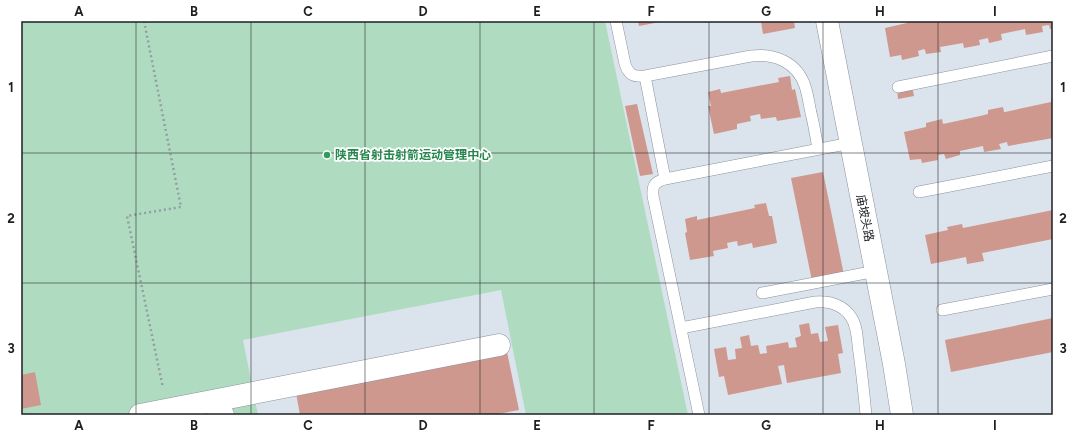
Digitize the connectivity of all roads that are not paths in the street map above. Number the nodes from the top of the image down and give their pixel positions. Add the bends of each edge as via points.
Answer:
1 (616, 21) edge
2 (827, 21) edge
3 (1053, 56) edge
4 (645, 76) junction
5 (898, 86) dead end
6 (851, 143) junction
7 (818, 149) junction
8 (1053, 166) edge
9 (665, 179) junction
10 (919, 192) dead end
11 (876, 271) junction
12 (1053, 289) edge
13 (762, 293) dead end
14 (942, 310) dead end
15 (681, 328) junction
16 (499, 345) dead end
17 (215, 408) edge
18 (140, 415) edge
19 (699, 415) edge
20 (866, 415) edge
21 (902, 415) edge

1 - 4 lane via 628,70 632,74
2 - 6 street, 庙坡头路
3 - 5 lane
4 - 7 lane via 750,56 765,55 778,58 794,69 805,84
4 - 9 lane
6 - 7 lane
6 - 11 street, 庙坡头路
7 - 9 lane
8 - 10 lane
9 - 15 lane via 658,181 652,190
11 - 13 lane
11 - 21 street, 庙坡头路
12 - 14 lane
15 - 19 lane
15 - 20 lane via 815,302 836,304 847,312 854,324
16 - 17 street
17 - 18 street via 168,410

